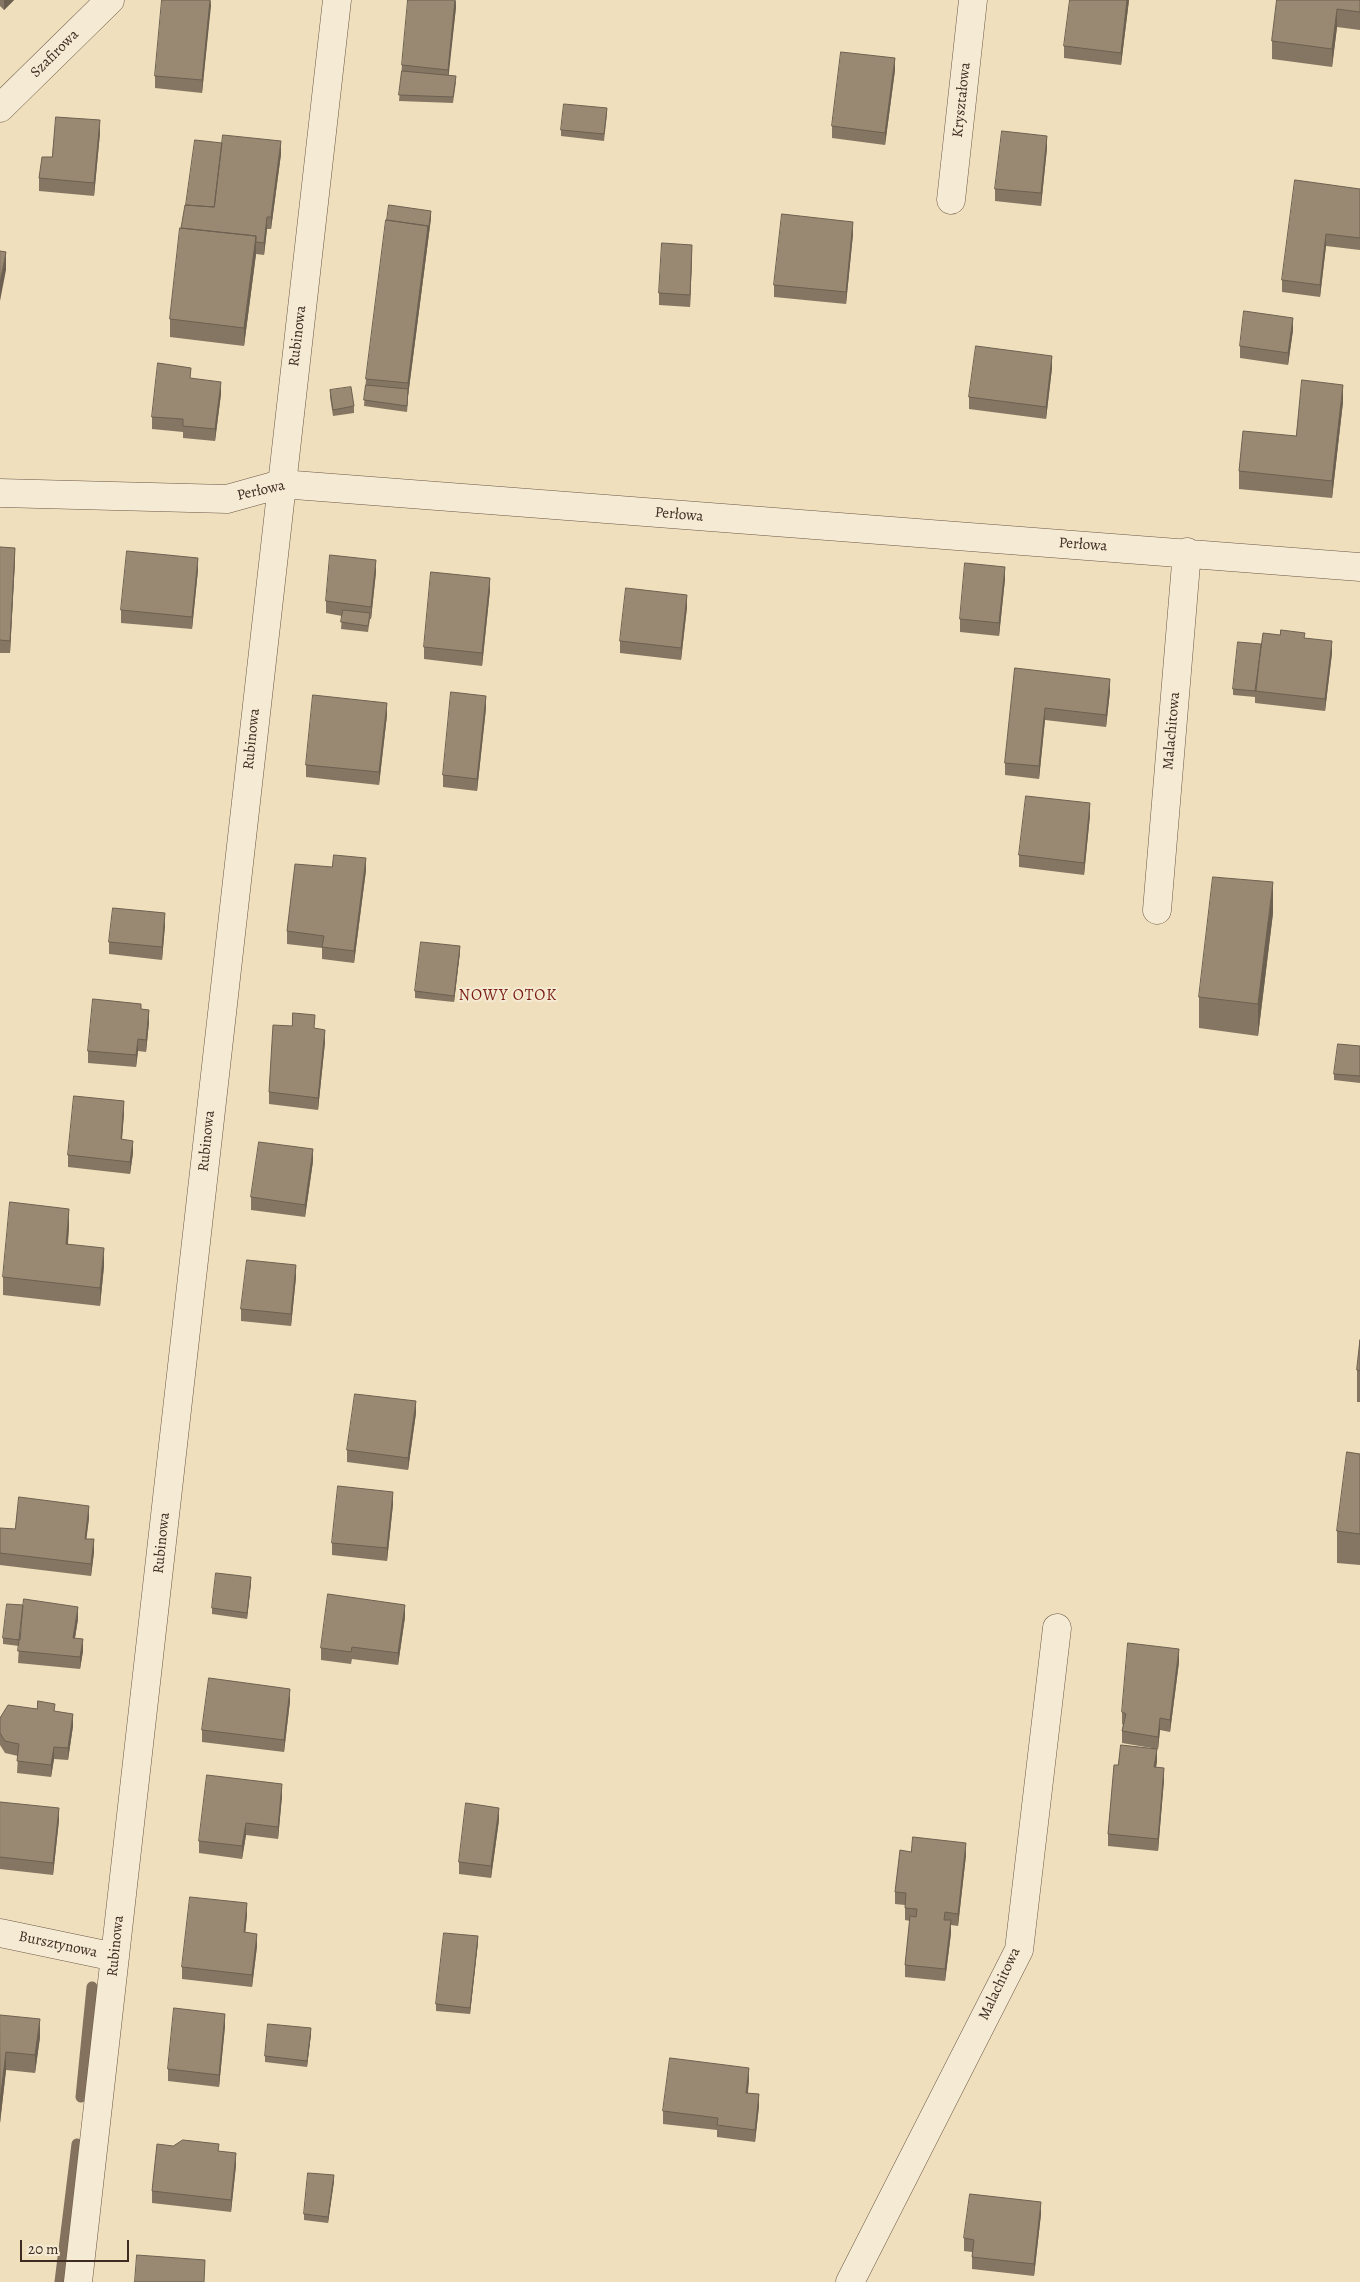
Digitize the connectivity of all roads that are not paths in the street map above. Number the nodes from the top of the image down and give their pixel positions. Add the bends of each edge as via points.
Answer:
1 (110, 0) edge
2 (337, 0) edge
3 (972, 0) edge
4 (0, 108) edge
5 (951, 200) dead end
6 (281, 484) junction
7 (0, 493) edge
8 (1187, 552) junction
9 (1360, 567) edge
10 (1157, 910) dead end
11 (1058, 1628) dead end
12 (0, 1933) edge
13 (115, 1957) junction
14 (78, 2282) edge
15 (850, 2282) edge

1 - 4 street, Szafirowa
2 - 6 street, Rubinowa
3 - 5 street, Kryształowa
6 - 7 street, Perłowa via 226,499
6 - 8 street, Perłowa
6 - 13 street, Rubinowa
8 - 9 street, Perłowa
8 - 10 street, Malachitowa
11 - 15 street, Malachitowa via 1019,1950
12 - 13 street, Bursztynowa
13 - 14 street, Rubinowa

